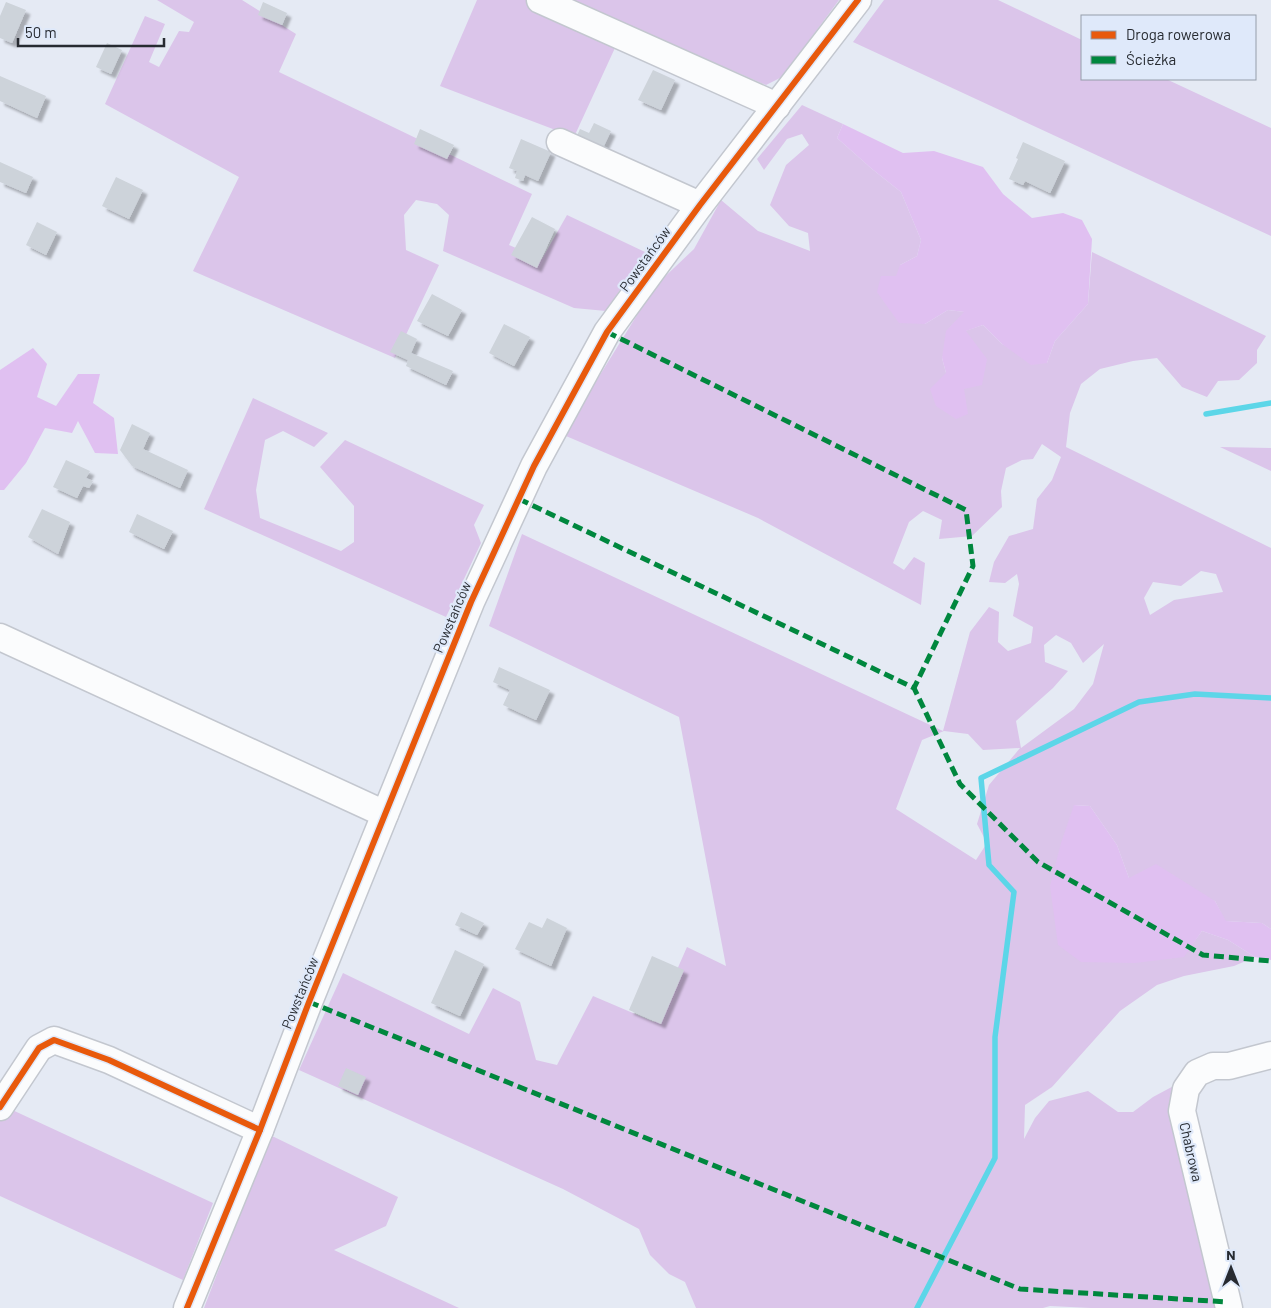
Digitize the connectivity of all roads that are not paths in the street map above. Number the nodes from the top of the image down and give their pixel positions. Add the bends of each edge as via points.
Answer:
1 (540, 0) edge
2 (858, 0) edge
3 (777, 106) junction
4 (560, 142) dead end
5 (700, 205) junction
6 (0, 637) edge
7 (385, 814) junction
8 (1271, 1055) edge
9 (0, 1107) edge
10 (260, 1130) junction
11 (187, 1308) edge
12 (1229, 1308) edge

1 - 3 street
2 - 3 street, Powstańców
3 - 5 street, Powstańców
4 - 5 street
5 - 7 street, Powstańców via 607,332 534,466 471,602
6 - 7 street
7 - 10 street, Powstańców
8 - 12 street, Chabrowa via 1229,1066 1213,1066 1197,1073 1186,1089 1182,1111
9 - 10 street via 39,1048 54,1040 109,1060
10 - 11 street, Powstańców

